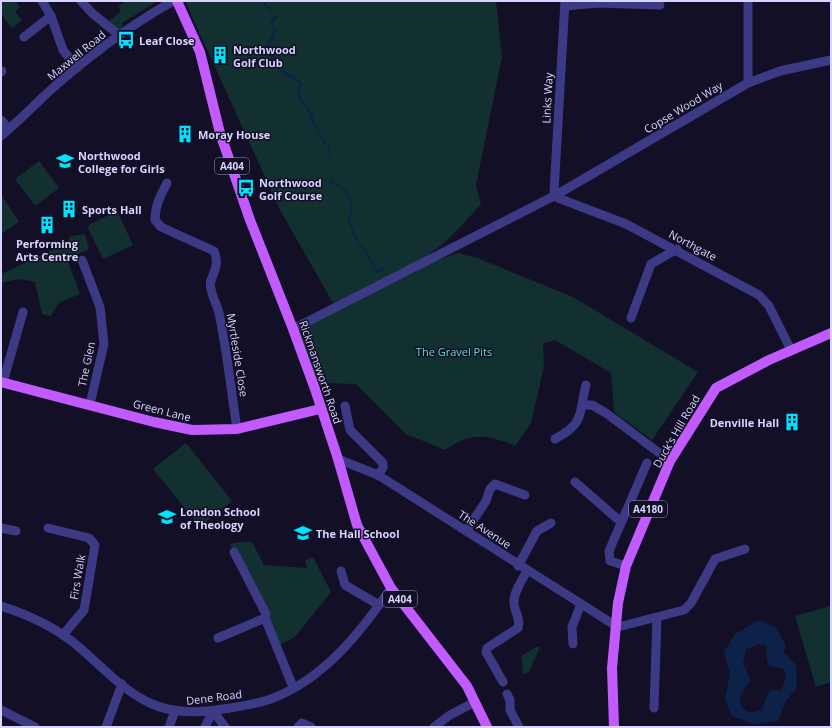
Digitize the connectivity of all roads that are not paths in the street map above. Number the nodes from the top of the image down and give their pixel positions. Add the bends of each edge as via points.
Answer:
1 (42, 1) edge
2 (81, 1) edge
3 (172, 1) edge
4 (177, 1) edge
5 (748, 1) edge
6 (565, 3) edge
7 (660, 5) dead end
8 (52, 16) junction
9 (119, 35) junction
10 (24, 37) dead end
11 (831, 60) edge
12 (77, 68) junction
13 (748, 83) junction
14 (1, 120) edge
15 (9, 129) junction
16 (1, 136) edge
17 (167, 183) dead end
18 (556, 195) junction
19 (676, 249) junction
20 (82, 260) dead end
21 (22, 312) dead end
22 (631, 318) dead end
23 (293, 329) junction
24 (831, 332) edge
25 (791, 350) junction
26 (2, 382) edge
27 (586, 385) dead end
28 (90, 404) junction
29 (583, 405) junction
30 (345, 406) dead end
31 (320, 408) junction
32 (237, 429) junction
33 (555, 439) dead end
34 (338, 459) junction
35 (670, 461) junction
36 (647, 463) dead end
37 (378, 475) junction
38 (576, 482) dead end
39 (525, 495) dead end
40 (622, 522) junction
41 (551, 523) dead end
42 (1, 528) edge
43 (48, 528) dead end
44 (16, 531) dead end
45 (466, 531) junction
46 (745, 549) dead end
47 (234, 552) dead end
48 (518, 566) junction
49 (626, 566) junction
50 (341, 571) dead end
51 (527, 571) junction
52 (391, 588) junction
53 (581, 604) junction
54 (379, 605) junction
55 (1, 606) edge
56 (266, 618) junction
57 (657, 618) junction
58 (616, 626) junction
59 (64, 635) junction
60 (218, 638) dead end
61 (572, 644) dead end
62 (503, 682) dead end
63 (122, 684) junction
64 (293, 687) junction
65 (507, 694) dead end
66 (475, 702) junction
67 (654, 708) dead end
68 (1, 710) edge
69 (175, 711) junction
70 (213, 711) junction
71 (515, 726) edge
72 (35, 727) edge
73 (106, 727) edge
74 (169, 727) edge
75 (205, 727) edge
76 (225, 727) edge
77 (298, 727) edge
78 (311, 727) edge
79 (434, 727) edge
80 (487, 727) edge
81 (614, 727) edge

1 - 8 street
2 - 9 street via 92,14
3 - 9 street, Maxwell Road
4 - 23 main road, Rickmansworth Road / A404 via 200,52 220,133 250,220
5 - 13 street
6 - 7 street
6 - 18 street, Links Way via 554,192
8 - 10 street
8 - 12 street via 63,50
9 - 12 street, Maxwell Road
11 - 13 street, Copse Wood Way via 780,71
12 - 15 street, Maxwell Road
13 - 18 street, Copse Wood Way
14 - 15 street
15 - 16 street, Maxwell Road
17 - 32 street, Myrtleside Close via 159,197 155,220 161,227 214,251 218,260 210,288 219,311
18 - 19 street, Northgate via 558,198 626,224
18 - 23 street, Copse Wood Way
19 - 22 street via 651,264
19 - 25 street, Northgate via 759,295 768,306
20 - 28 street, The Glen via 100,307 104,344
21 - 26 street
23 - 31 main road, Rickmansworth Road / A404
24 - 25 main road, Duck's Hill Road / A4180
25 - 35 main road, Duck's Hill Road / A4180 via 716,388
26 - 28 main road, Green Lane
27 - 29 street
28 - 32 main road, Green Lane via 192,430
29 - 33 street via 571,430
29 - 35 street via 592,405 606,413
30 - 37 street via 350,430 383,463
31 - 32 main road, Green Lane
31 - 34 main road, Rickmansworth Road / A404
34 - 37 street, The Avenue
34 - 52 main road, Rickmansworth Road / A404 via 357,525
35 - 49 main road, Duck's Hill Road / A4180
36 - 40 street
37 - 45 street, The Avenue
38 - 40 street
39 - 45 street via 495,484
40 - 49 street via 608,556 613,563
41 - 48 street via 537,531
42 - 44 street
43 - 59 street, Firs Walk via 89,538 95,545 84,610
45 - 48 street, The Avenue
46 - 57 street via 714,559 688,607 675,614
47 - 56 street
48 - 51 street, The Avenue
49 - 58 main road, Duck's Hill Road / A4180
50 - 54 street via 345,585
51 - 53 street, The Avenue
51 - 62 street via 515,594 514,603 519,616 518,628 487,648 486,652
52 - 54 street, Dene Road
52 - 66 main road, Rickmansworth Road / A404 via 467,686
53 - 58 street, The Avenue
53 - 61 street via 572,627
54 - 64 street, Dene Road via 348,644 310,679
55 - 59 street, Dene Road
56 - 60 street
56 - 64 street
57 - 58 street
57 - 67 street
58 - 81 main road, Duck's Hill Road / A4180 via 612,668
59 - 63 street, Dene Road
63 - 69 street, Dene Road via 152,704
63 - 73 street
64 - 70 street, Dene Road via 271,698
65 - 71 street
66 - 79 street
66 - 80 main road, Rickmansworth Road / A404
68 - 72 street
69 - 70 street, Dene Road
69 - 74 street
70 - 75 street
70 - 76 street
77 - 78 street via 302,723

